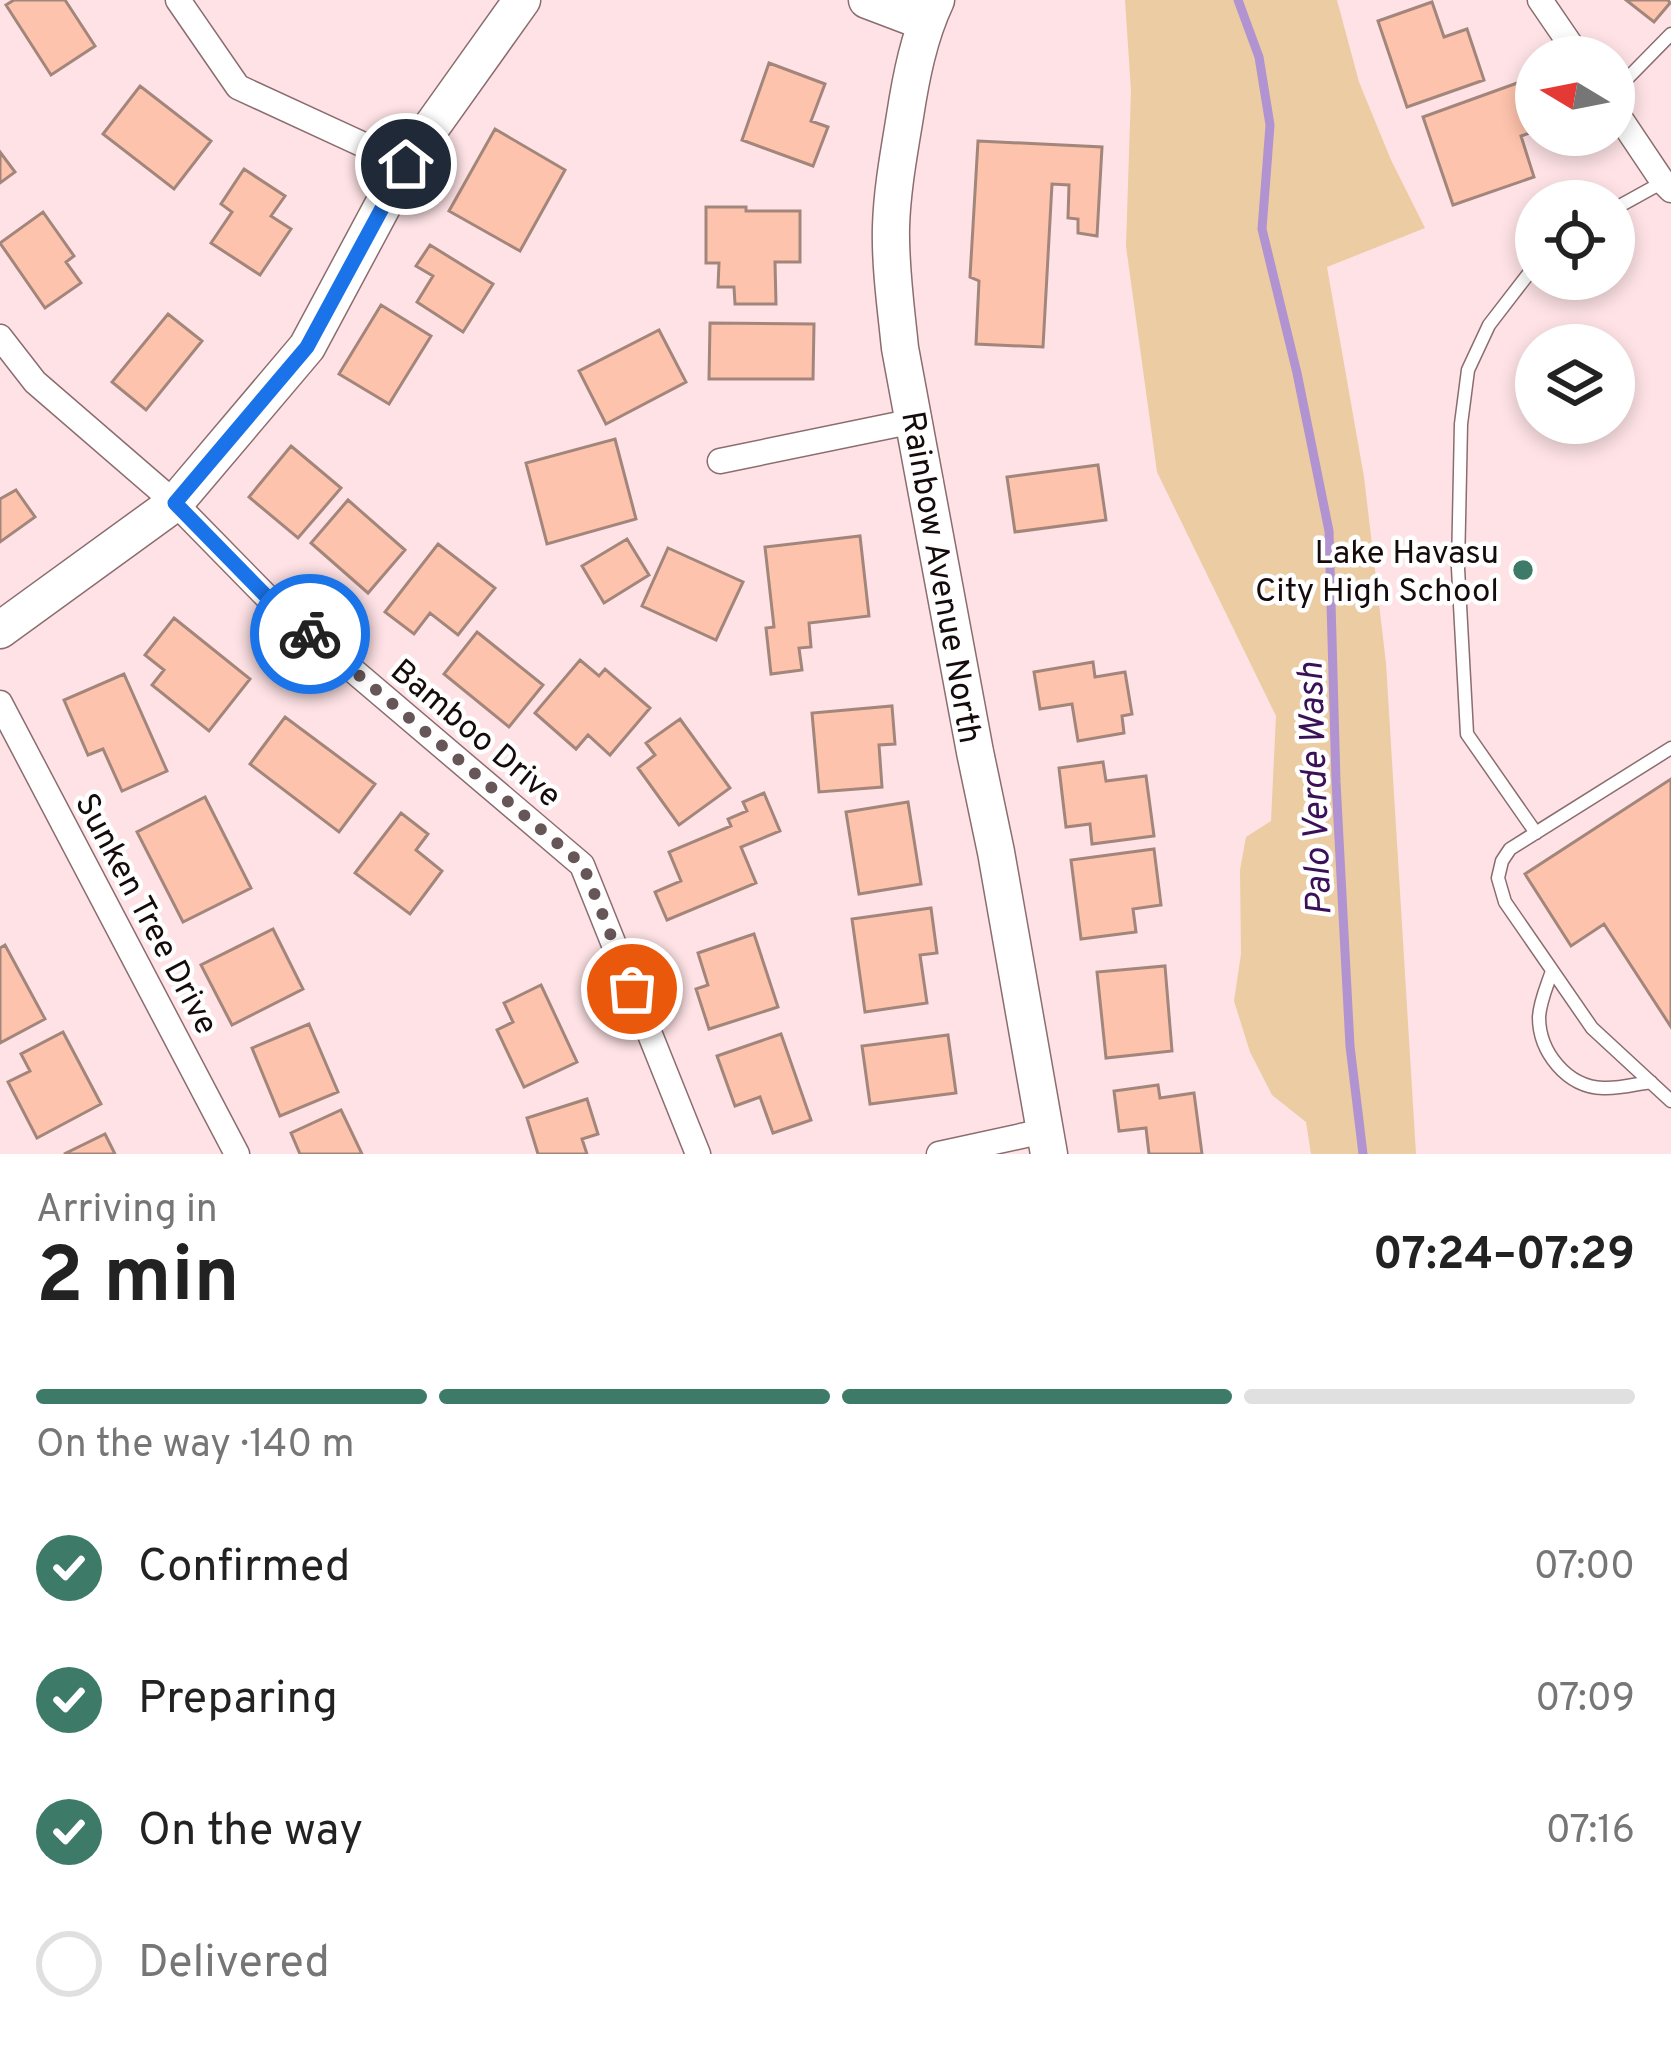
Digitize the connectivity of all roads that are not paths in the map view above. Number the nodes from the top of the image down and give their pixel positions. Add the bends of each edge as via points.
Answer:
1 (178, 0) edge
2 (522, 0) edge
3 (867, 0) edge
4 (1540, 0) edge
5 (931, 11) edge
6 (1671, 34) edge
7 (1565, 36) edge
8 (1635, 71) edge
9 (1635, 140) edge
10 (406, 164) junction
11 (1667, 186) edge
12 (1635, 200) edge
13 (1515, 291) edge
14 (0, 337) edge
15 (914, 421) junction
16 (720, 461) dead end
17 (175, 503) junction
18 (0, 630) edge
19 (0, 704) edge
20 (1671, 748) edge
21 (1536, 833) junction
22 (1552, 971) junction
23 (1651, 1082) junction
24 (1671, 1101) edge
25 (1046, 1142) edge
26 (237, 1154) edge
27 (698, 1154) edge
28 (939, 1154) edge

1 - 10 street via 238,87
2 - 10 street
3 - 5 street
4 - 7 street
5 - 15 street, Rainbow Avenue North via 907,104 891,230
6 - 8 lane
9 - 11 street
10 - 17 street via 307,347
11 - 12 lane
13 - 21 lane via 1468,370 1458,568 1467,734
14 - 17 street, Bamboo Drive via 35,382
15 - 16 street
15 - 25 street, Rainbow Avenue North
17 - 18 street
17 - 27 street, Bamboo Drive via 269,599 583,865
19 - 26 street, Sunken Tree Drive
20 - 21 lane
21 - 22 lane via 1508,852 1498,885
22 - 23 lane via 1592,1028
22 - 23 lane via 1539,1019 1560,1068 1602,1088
23 - 24 lane
25 - 28 street

